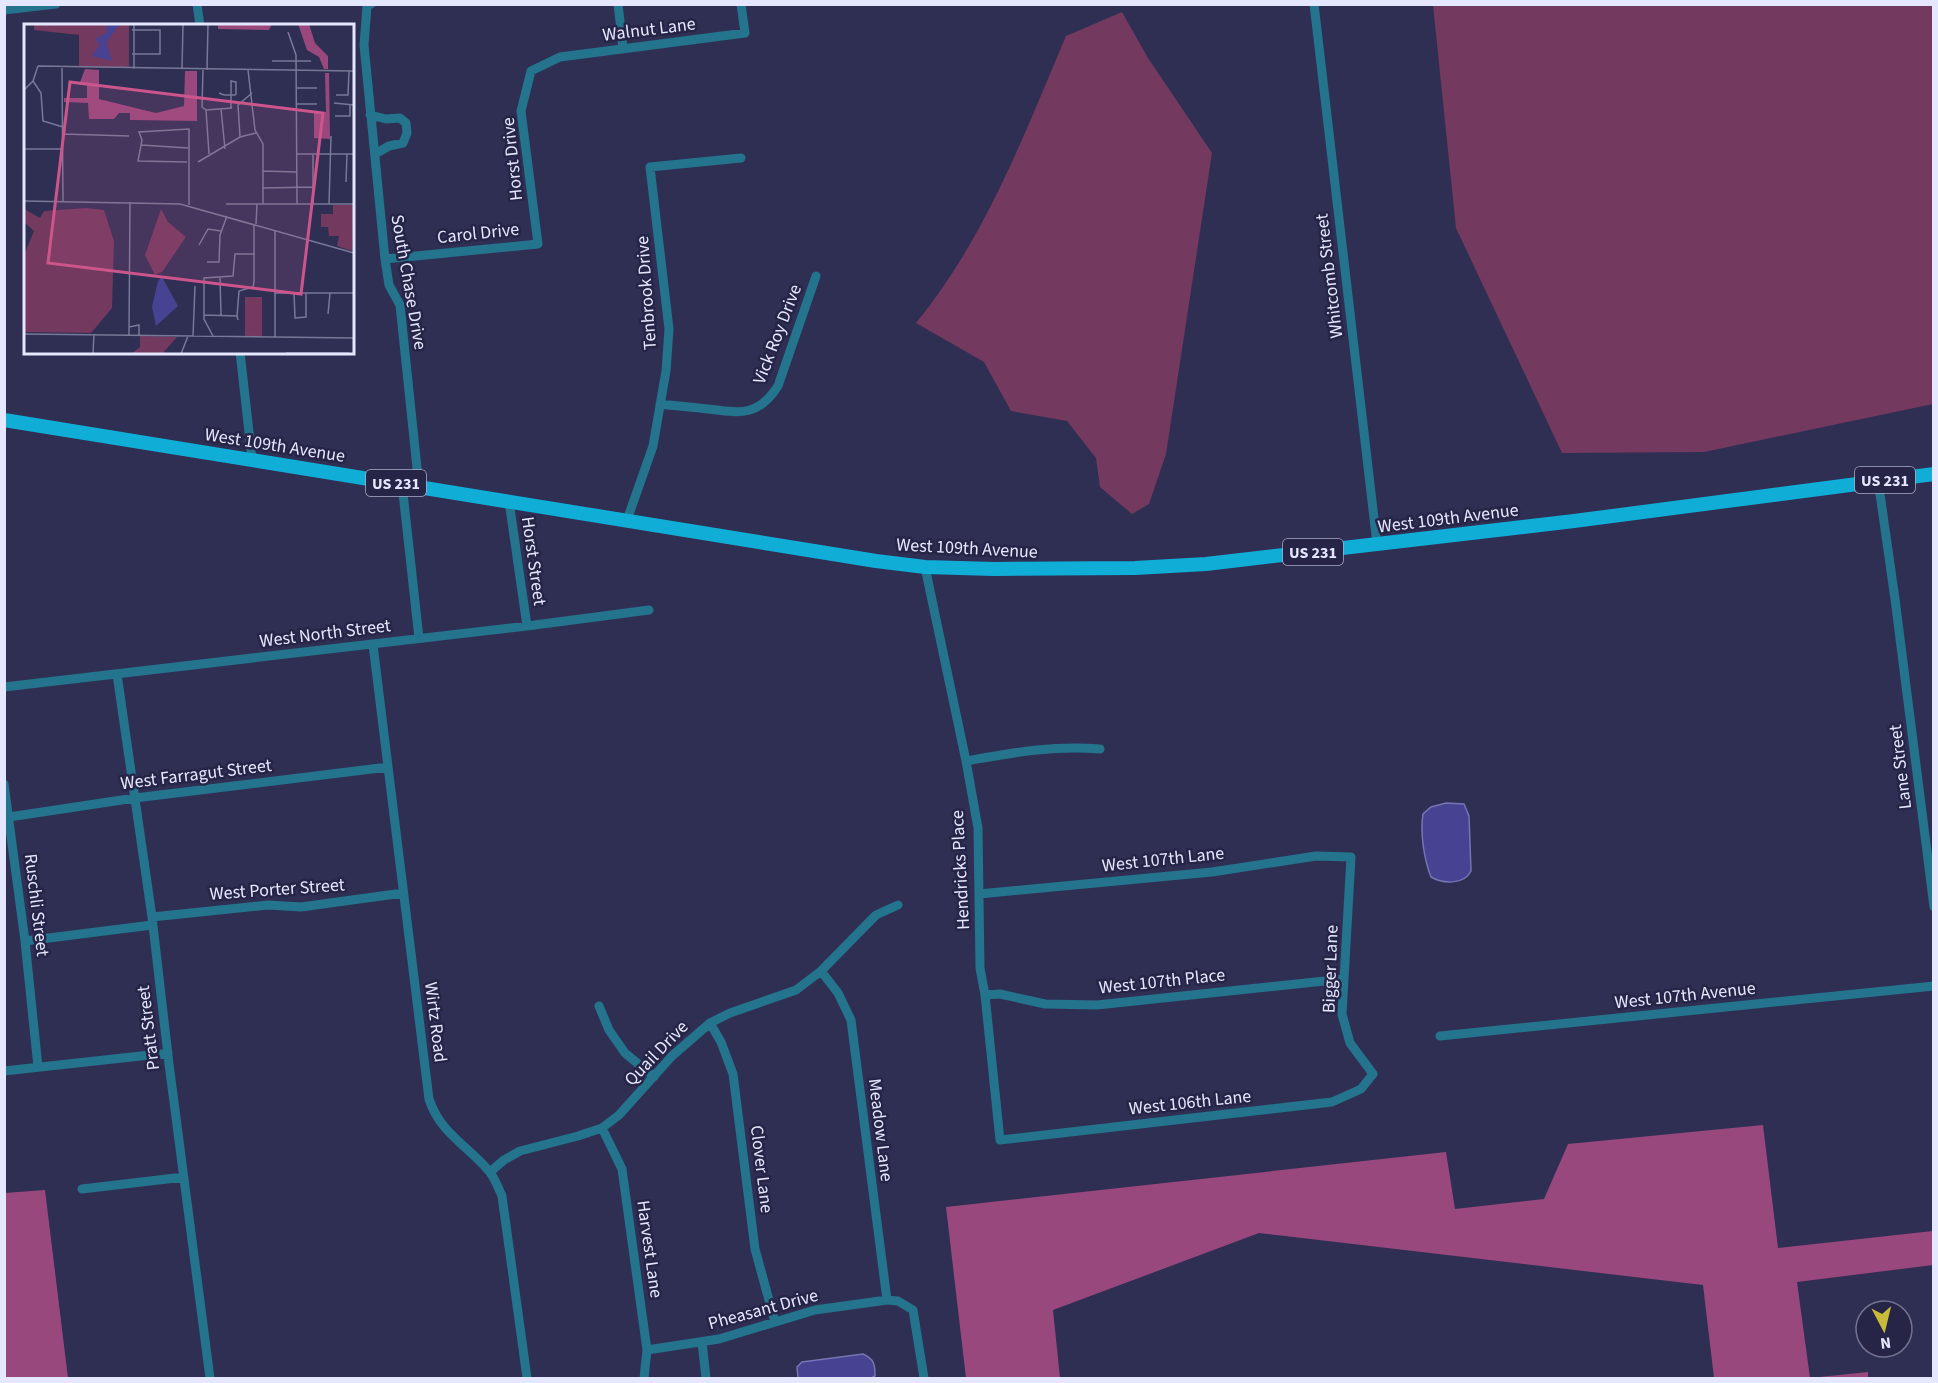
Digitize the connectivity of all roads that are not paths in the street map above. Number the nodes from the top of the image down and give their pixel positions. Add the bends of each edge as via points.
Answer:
1 (56, 4) edge
2 (197, 4) edge
3 (371, 4) edge
4 (618, 4) edge
5 (741, 4) edge
6 (1314, 4) edge
7 (4, 10) edge
8 (200, 24) edge
9 (623, 48) junction
10 (531, 71) joint
11 (370, 115) junction
12 (375, 154) junction
13 (741, 158) dead end
14 (538, 244) joint
15 (385, 259) junction
16 (816, 276) dead end
17 (240, 354) edge
18 (660, 404) junction
19 (4, 420) edge
20 (252, 459) junction
21 (1934, 474) edge
22 (1878, 480) junction
23 (402, 484) junction
24 (420, 487) junction
25 (509, 501) junction
26 (627, 520) junction
27 (1377, 544) junction
28 (925, 567) junction
29 (649, 610) dead end
30 (527, 626) junction
31 (419, 638) junction
32 (372, 645) junction
33 (117, 674) junction
34 (4, 687) edge
35 (1100, 749) dead end
36 (966, 761) junction
37 (388, 767) junction
38 (4, 784) edge
39 (135, 798) junction
40 (9, 817) junction
41 (1351, 857) joint
42 (1931, 871) edge
43 (404, 893) junction
44 (979, 894) junction
45 (898, 905) dead end
46 (1934, 907) edge
47 (152, 921) junction
48 (25, 941) junction
49 (821, 971) junction
50 (1344, 979) junction
51 (1934, 986) edge
52 (985, 995) junction
53 (599, 1006) dead end
54 (710, 1023) junction
55 (1440, 1036) dead end
56 (168, 1053) junction
57 (38, 1066) junction
58 (4, 1071) edge
59 (1373, 1074) joint
60 (654, 1077) junction
61 (602, 1128) junction
62 (1000, 1140) joint
63 (490, 1172) junction
64 (184, 1177) junction
65 (82, 1189) dead end
66 (887, 1300) junction
67 (775, 1322) junction
68 (702, 1342) junction
69 (647, 1350) junction
70 (210, 1378) edge
71 (527, 1378) edge
72 (644, 1378) edge
73 (706, 1378) edge
74 (924, 1378) edge

1 - 7 street
2 - 8 street
3 - 11 street, South Chase Drive via 367,6 364,45
4 - 9 street
5 - 9 street, Walnut Lane via 745,33
6 - 27 street, Whitcomb Street
9 - 10 street, Walnut Lane via 560,57
10 - 14 street, Horst Drive via 521,111
11 - 12 street, South Chase Drive
11 - 12 street via 400,118 406,123 403,143
12 - 15 street, South Chase Drive
13 - 18 street, Tenbrook Drive via 650,167 669,329
14 - 15 street, Carol Drive
15 - 24 street, South Chase Drive via 389,285 400,305
16 - 18 street, Vick Roy Drive via 778,386 764,403 740,413
17 - 20 street
18 - 26 street, Tenbrook Drive via 653,446
19 - 20 main road, West 109th Avenue / US 231
20 - 23 main road, West 109th Avenue / US 231
21 - 22 main road, West 109th Avenue / US 231
22 - 27 main road, West 109th Avenue / US 231
22 - 42 street, Lane Street
23 - 24 main road, West 109th Avenue / US 231
23 - 31 street
24 - 25 main road, West 109th Avenue / US 231
25 - 26 main road, West 109th Avenue / US 231
25 - 30 street, Horst Street
26 - 28 main road, West 109th Avenue / US 231
27 - 28 main road, West 109th Avenue / US 231 via 1206,564 1135,568
28 - 36 street, Hendricks Place
29 - 30 street, West North Street
30 - 31 street, West North Street
31 - 32 street, West North Street
32 - 33 street, West North Street
32 - 37 street, Wirtz Road
33 - 34 street, West North Street
33 - 39 street, Pratt Street
35 - 36 street via 1029,750
36 - 44 street, Hendricks Place via 978,828
37 - 39 street, West Farragut Street
37 - 43 street, Wirtz Road
38 - 40 street, Ruschli Street
39 - 40 street, West Farragut Street
39 - 47 street, Pratt Street
40 - 48 street, Ruschli Street
41 - 44 street, West 107th Lane via 1316,856 1212,872
41 - 50 street, Bigger Lane
42 - 46 street, Lane Street
43 - 47 street, West Porter Street via 300,907 268,905
43 - 63 street, Wirtz Road via 429,1099 442,1126
44 - 52 street, Hendricks Place via 980,968
45 - 49 street, Quail Drive via 876,915
47 - 48 street, West Porter Street
47 - 56 street, Pratt Street
48 - 57 street, Ruschli Street
49 - 54 street, Quail Drive via 796,990
49 - 66 street, Meadow Lane via 838,993 851,1020
50 - 52 street, West 107th Place via 1097,1005 1045,1004 1000,994
50 - 59 street, Bigger Lane via 1342,1014 1350,1043
51 - 55 street, West 107th Avenue
52 - 62 street, Hendricks Place
53 - 60 street via 625,1053
54 - 60 street, Quail Drive
54 - 67 street, Clover Lane via 733,1074 755,1249
56 - 57 street
56 - 64 street, Pratt Street
57 - 58 street
59 - 62 street, West 106th Lane via 1361,1089 1332,1102
60 - 61 street, Quail Drive
61 - 63 street, Quail Drive via 520,1151
61 - 69 street, Harvest Lane via 622,1169
63 - 71 street, Wirtz Road via 502,1196 506,1216
64 - 65 street
64 - 70 street, Pratt Street
66 - 67 street, Pheasant Drive via 815,1310
66 - 74 street via 906,1304 913,1310
67 - 68 street, Pheasant Drive
68 - 69 street, Pheasant Drive
68 - 73 street
69 - 72 street, Harvest Lane

